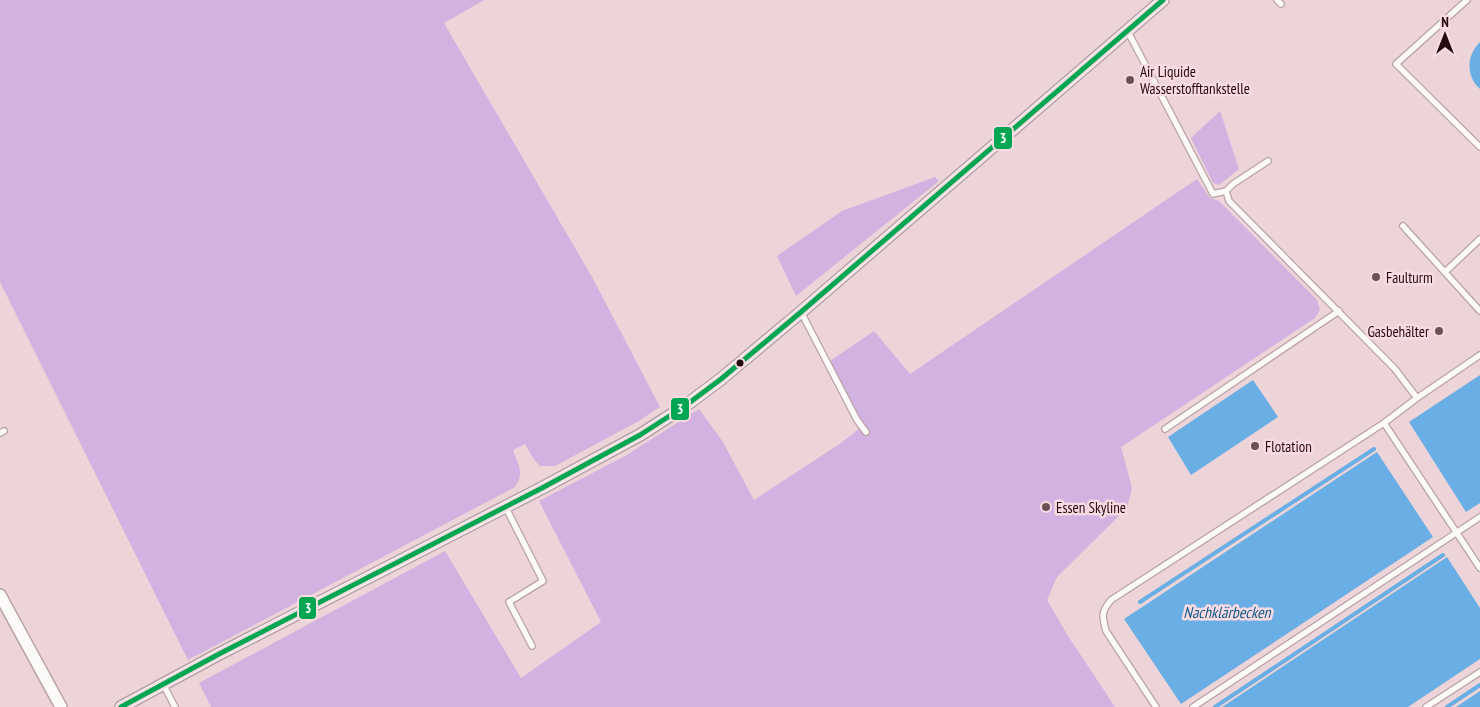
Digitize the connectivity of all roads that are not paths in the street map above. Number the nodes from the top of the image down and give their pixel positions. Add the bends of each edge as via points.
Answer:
1 (1163, 0) edge
2 (1467, 0) edge
3 (1127, 30) junction
4 (1480, 147) edge
5 (1268, 161) dead end
6 (1226, 191) junction
7 (1403, 226) dead end
8 (1480, 239) edge
9 (1445, 272) junction
10 (1339, 311) junction
11 (1480, 311) edge
12 (801, 312) junction
13 (1480, 355) edge
14 (1417, 398) junction
15 (1384, 423) junction
16 (1165, 429) dead end
17 (866, 432) dead end
18 (506, 508) junction
19 (1480, 517) edge
20 (1457, 532) junction
21 (1480, 568) edge
22 (0, 595) edge
23 (532, 646) dead end
24 (1480, 672) edge
25 (163, 684) junction
26 (61, 707) edge
27 (121, 707) edge
28 (176, 707) edge
29 (1156, 707) edge
30 (1193, 707) edge
31 (1426, 707) edge

1 - 3 street
2 - 4 lane via 1396,64
3 - 6 lane via 1212,194
3 - 12 street
5 - 6 lane
6 - 10 lane via 1229,201
7 - 9 lane
8 - 9 lane
9 - 11 lane
10 - 14 lane via 1395,369
10 - 16 lane
12 - 17 lane
12 - 18 street via 685,406 640,435
13 - 14 lane
14 - 15 lane
15 - 20 lane
15 - 29 lane via 1111,600 1104,609 1106,631
18 - 23 lane via 543,581 509,602
18 - 25 street
19 - 20 lane
20 - 21 lane
20 - 30 lane
22 - 26 street
24 - 31 lane
25 - 27 street
25 - 28 lane

